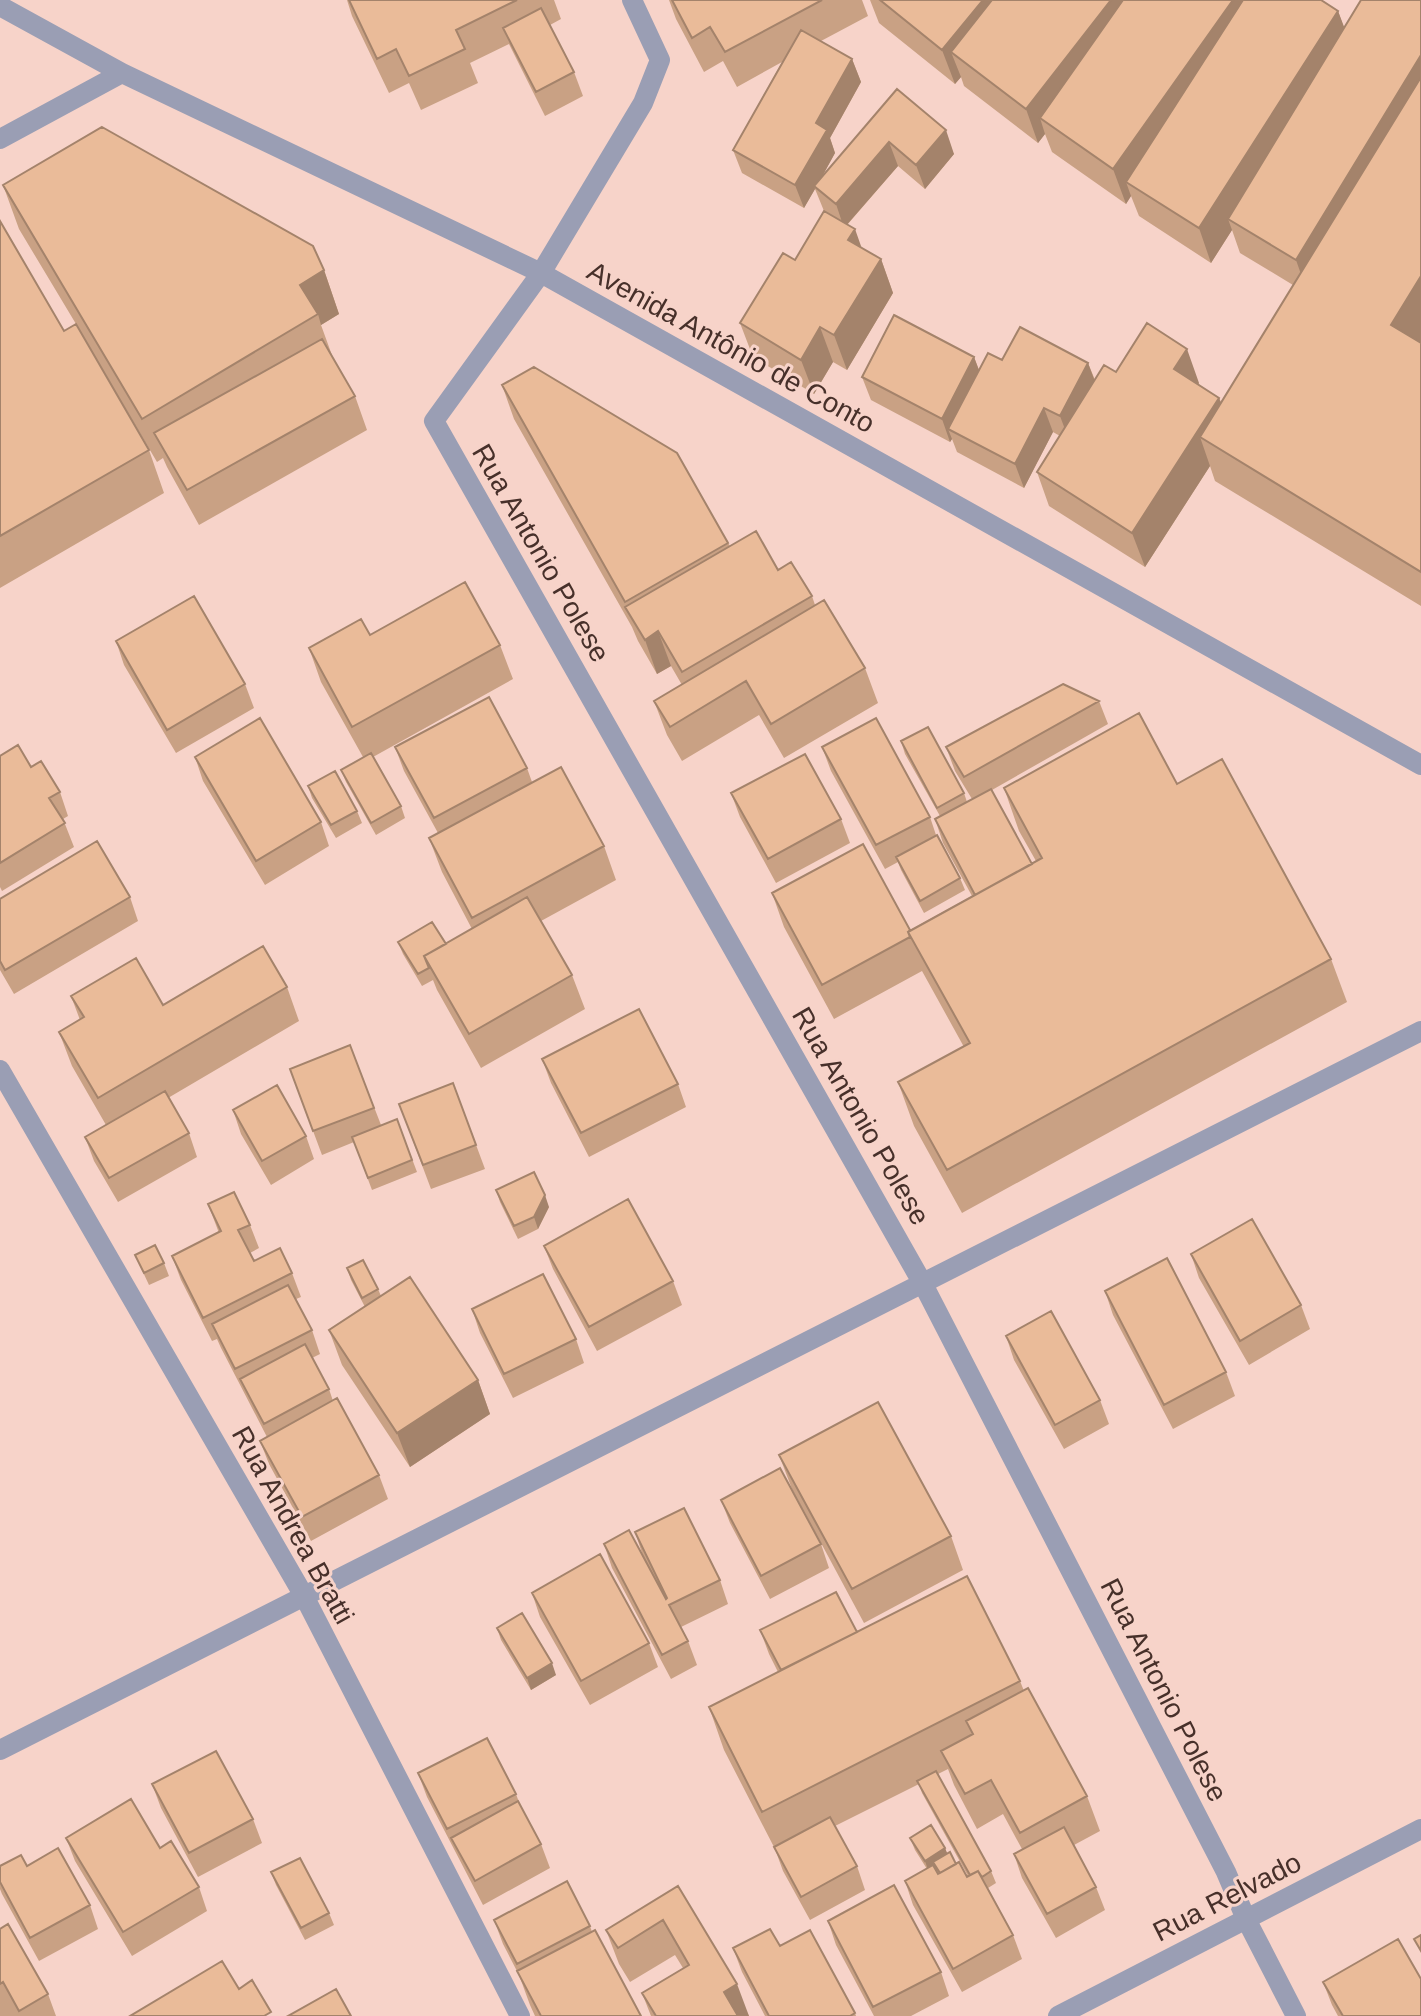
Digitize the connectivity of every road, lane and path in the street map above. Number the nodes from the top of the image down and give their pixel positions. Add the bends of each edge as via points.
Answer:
1 (632, 0) edge
2 (0, 6) edge
3 (122, 73) junction
4 (0, 139) edge
5 (541, 273) junction
6 (1421, 765) edge
7 (1421, 1031) edge
8 (0, 1070) edge
9 (923, 1284) junction
10 (304, 1596) junction
11 (0, 1750) edge
12 (1421, 1829) edge
13 (1246, 1919) junction
14 (520, 2016) edge
15 (1058, 2016) edge
16 (1296, 2016) edge

1 - 5 street via 660,60 643,103
2 - 3 street, Avenida Antônio de Conto
3 - 4 street
3 - 5 street, Avenida Antônio de Conto
5 - 6 street, Avenida Antônio de Conto
5 - 9 street, Rua Antonio Polese via 434,421
7 - 9 street
8 - 10 street, Rua Andrea Bratti
9 - 10 street
9 - 13 street, Rua Antonio Polese
10 - 11 street
10 - 14 street, Rua Andrea Bratti
12 - 13 street, Rua Relvado
13 - 15 street, Rua Relvado
13 - 16 street, Rua Antonio Polese

